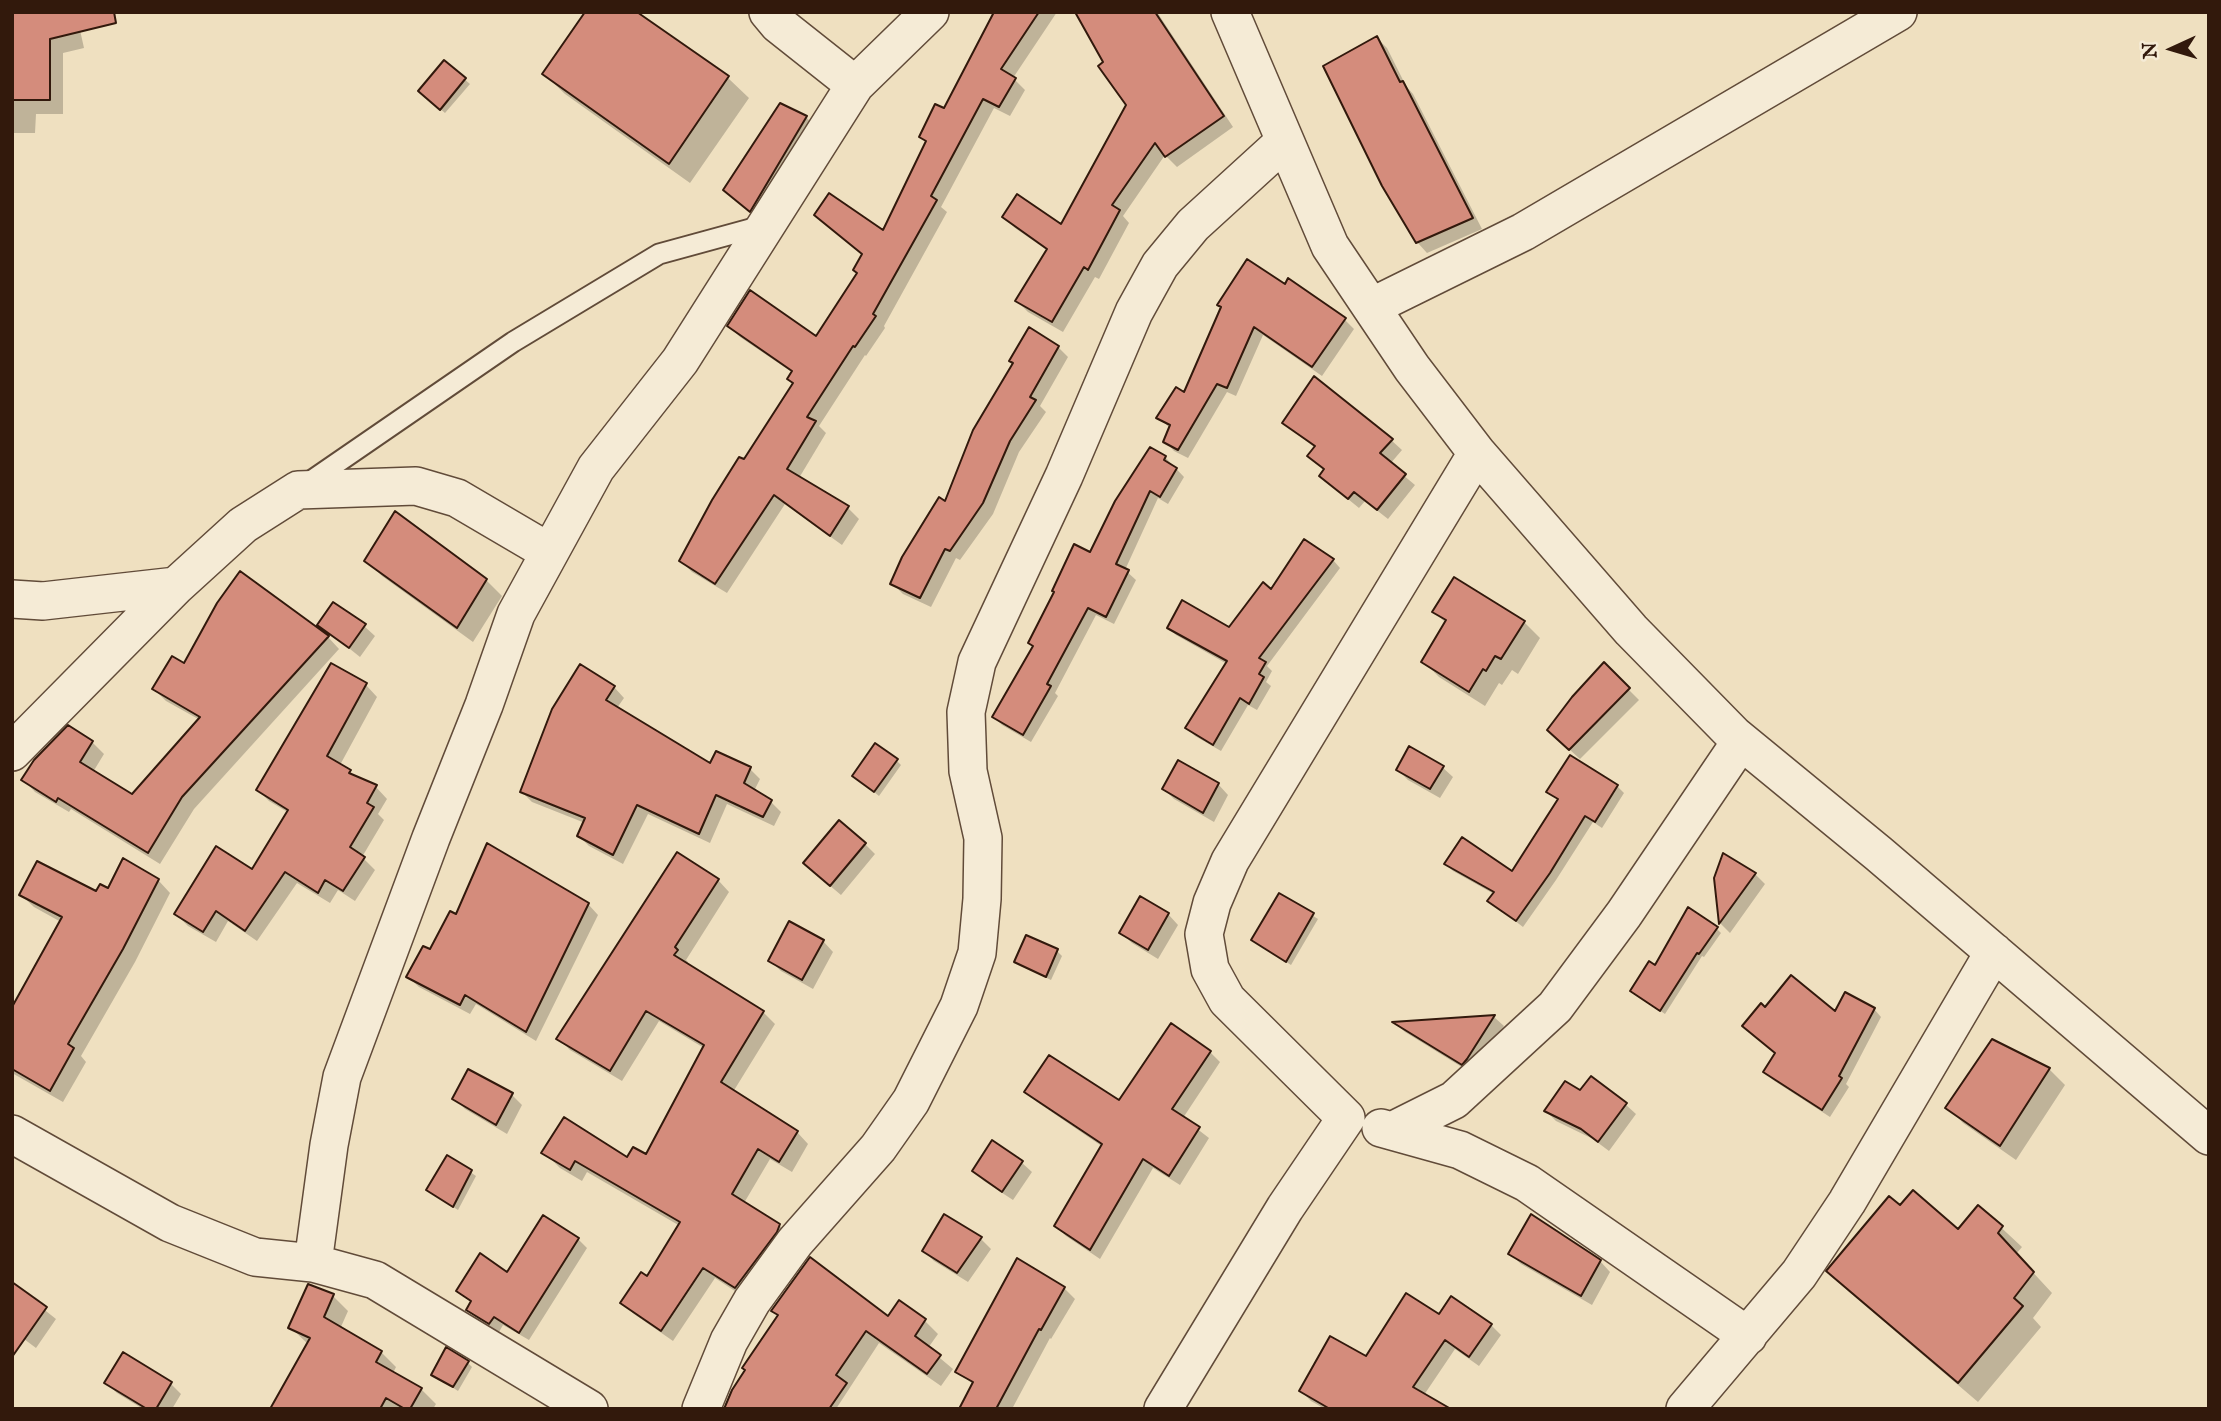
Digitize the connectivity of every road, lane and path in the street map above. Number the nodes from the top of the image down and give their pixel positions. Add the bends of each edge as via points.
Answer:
1 (768, 12) edge
2 (930, 12) edge
3 (1230, 12) edge
4 (1898, 12) edge
5 (855, 85) junction
6 (1284, 142) junction
7 (765, 225) junction
8 (1371, 307) junction
9 (1477, 453) junction
10 (298, 490) junction
11 (549, 552) junction
12 (176, 586) junction
13 (12, 599) edge
14 (1741, 741) junction
15 (12, 752) edge
16 (1994, 952) junction
17 (1346, 1118) junction
18 (1392, 1131) junction
19 (12, 1134) edge
20 (2209, 1136) edge
21 (313, 1263) junction
22 (1748, 1336) junction
23 (589, 1409) edge
24 (701, 1409) edge
25 (1163, 1409) edge
26 (1685, 1409) edge

1 - 5 street
2 - 5 street
3 - 6 street
4 - 8 street via 1523,232
5 - 7 street
6 - 8 street via 1330,246
6 - 24 street via 1194,225 1160,265 1134,312 977,662 966,712 968,771 983,838 982,899 977,953 959,1006 911,1101 752,1301 729,1341
7 - 10 lane via 659,254 513,342
7 - 11 street via 680,361 596,468
8 - 9 street
9 - 14 street via 1631,630
9 - 17 street via 1230,861 1204,934 1210,969 1227,1000
10 - 11 street via 415,486 457,498
10 - 12 street via 243,525
11 - 21 street via 516,614 342,1077
12 - 13 street via 43,601
12 - 15 street
14 - 16 street
14 - 18 street via 1555,1007 1454,1100
16 - 20 street
16 - 22 street via 1847,1202 1799,1274
17 - 18 street
17 - 25 street via 1285,1208
18 - 22 street via 1460,1150 1527,1182
19 - 21 street via 170,1223 255,1257
21 - 23 street via 375,1280
22 - 26 street

